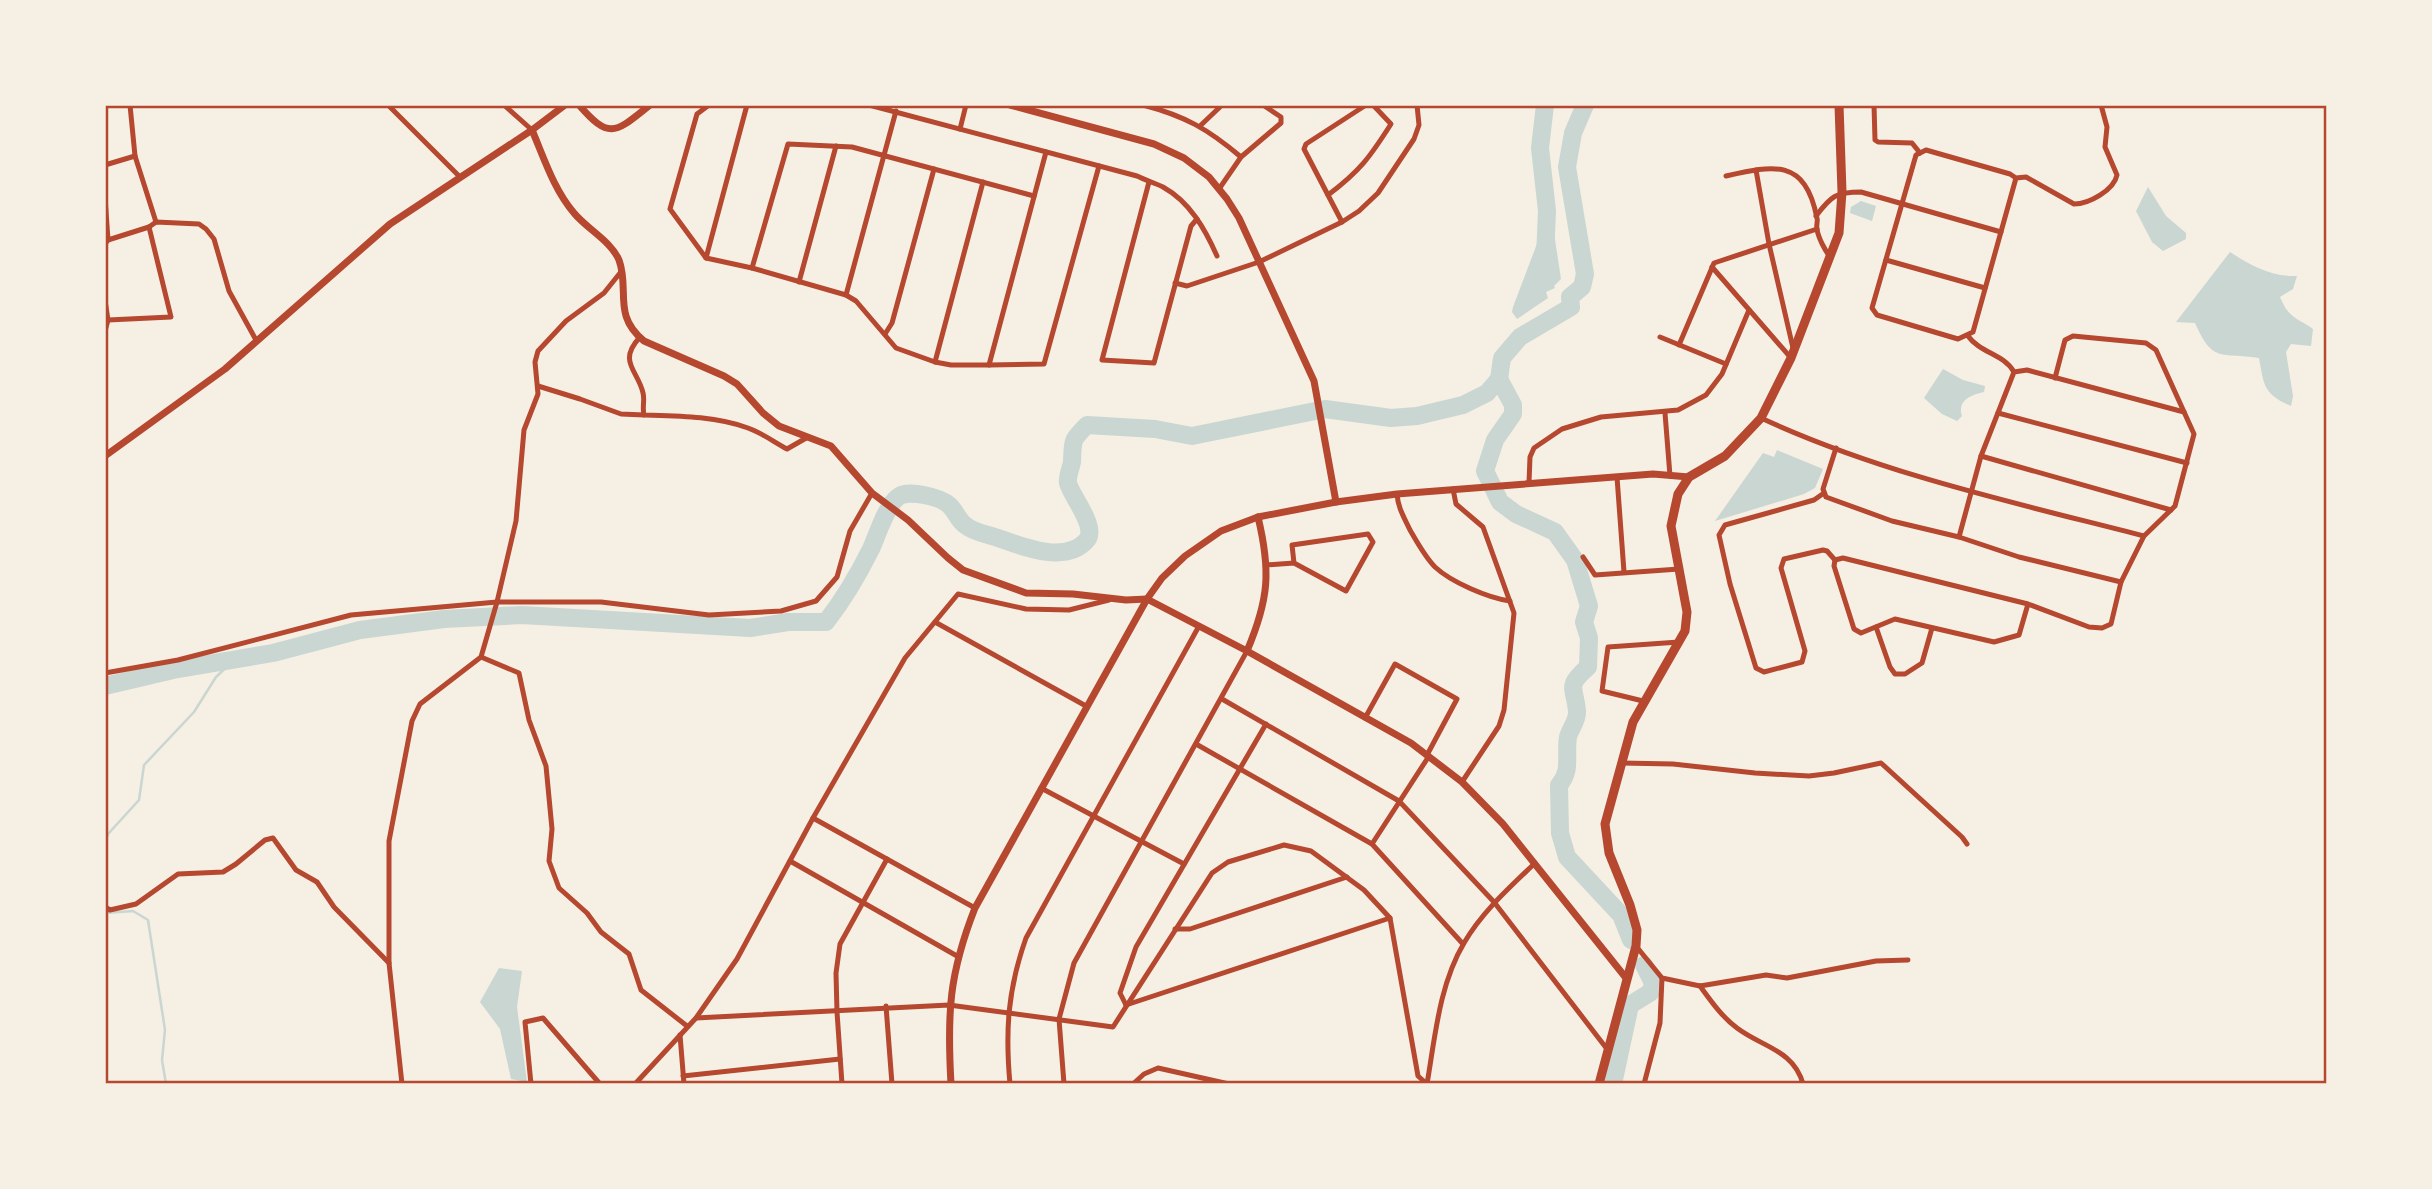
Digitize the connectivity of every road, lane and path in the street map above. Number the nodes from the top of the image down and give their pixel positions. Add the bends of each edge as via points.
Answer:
1 (130, 105) edge
2 (388, 105) edge
3 (504, 105) edge
4 (565, 105) edge
5 (579, 105) edge
6 (650, 105) edge
7 (709, 105) edge
8 (747, 105) edge
9 (869, 105) edge
10 (966, 105) edge
11 (1010, 105) edge
12 (1143, 105) edge
13 (1222, 105) edge
14 (1263, 105) edge
15 (1366, 105) edge
16 (1373, 105) edge
17 (1417, 105) edge
18 (1839, 105) edge
19 (1874, 105) edge
20 (2101, 105) edge
21 (896, 111) junction
22 (1200, 125) junction
23 (960, 129) junction
24 (532, 130) junction
25 (836, 146) junction
26 (1046, 152) junction
27 (1920, 153) junction
28 (884, 155) junction
29 (135, 156) junction
30 (1241, 157) junction
31 (105, 165) edge
32 (1099, 166) junction
33 (934, 169) junction
34 (1756, 170) junction
35 (1726, 176) dead end
36 (460, 177) junction
37 (2016, 178) junction
38 (983, 182) junction
39 (1149, 182) junction
40 (1219, 189) junction
41 (1842, 192) junction
42 (1328, 195) junction
43 (1034, 196) junction
44 (105, 197) edge
45 (1903, 204) junction
46 (1816, 216) junction
47 (1198, 219) junction
48 (156, 222) junction
49 (1342, 222) junction
50 (149, 227) junction
51 (1816, 229) junction
52 (2001, 232) junction
53 (106, 242) edge
54 (1769, 244) junction
55 (1217, 256) dead end
56 (706, 258) junction
57 (1831, 258) junction
58 (1886, 260) junction
59 (1259, 261) junction
60 (1712, 267) junction
61 (752, 268) junction
62 (620, 273) junction
63 (799, 282) junction
64 (1175, 283) junction
65 (1985, 288) junction
66 (846, 295) junction
67 (105, 300) edge
68 (1749, 310) junction
69 (107, 320) junction
70 (105, 331) edge
71 (885, 334) junction
72 (1968, 336) junction
73 (640, 337) junction
74 (1660, 337) dead end
75 (256, 340) junction
76 (1679, 345) junction
77 (1793, 355) junction
78 (935, 362) junction
79 (1726, 364) junction
80 (989, 365) junction
81 (2014, 372) junction
82 (2055, 378) junction
83 (538, 386) junction
84 (2184, 412) junction
85 (1665, 413) junction
86 (1998, 413) junction
87 (644, 415) junction
88 (1761, 418) junction
89 (808, 437) junction
90 (1836, 448) junction
91 (105, 456) edge
92 (1980, 456) junction
93 (2187, 463) junction
94 (1670, 476) junction
95 (1617, 477) junction
96 (1689, 477) junction
97 (1529, 483) junction
98 (1453, 489) junction
99 (1972, 491) junction
100 (872, 493) junction
101 (1824, 493) junction
102 (1397, 494) junction
103 (1336, 502) junction
104 (2171, 510) junction
105 (1258, 517) junction
106 (2144, 536) junction
107 (1959, 537) junction
108 (1583, 557) dead end
109 (1835, 559) junction
110 (1294, 563) junction
111 (1266, 565) junction
112 (1679, 569) junction
113 (1624, 572) junction
114 (2121, 582) junction
115 (1112, 599) junction
116 (1147, 599) junction
117 (1510, 601) junction
118 (496, 604) junction
119 (2028, 604) junction
120 (935, 622) junction
121 (1199, 626) junction
122 (1876, 627) junction
123 (1932, 628) junction
124 (1679, 642) junction
125 (1247, 651) junction
126 (481, 657) junction
127 (105, 673) edge
128 (1222, 699) junction
129 (1643, 701) junction
130 (1086, 706) junction
131 (1365, 718) junction
132 (1266, 724) junction
133 (1196, 744) junction
134 (1428, 755) junction
135 (1621, 763) junction
136 (1240, 768) junction
137 (1462, 782) junction
138 (1041, 788) junction
139 (1399, 801) junction
140 (1093, 816) junction
141 (813, 818) junction
142 (1140, 841) junction
143 (1372, 844) junction
144 (1967, 844) dead end
145 (887, 859) junction
146 (790, 862) junction
147 (1535, 863) junction
148 (1184, 864) junction
149 (1347, 877) junction
150 (862, 902) junction
151 (1494, 902) junction
152 (105, 907) edge
153 (975, 908) junction
154 (1390, 918) junction
155 (1175, 929) junction
156 (1463, 944) junction
157 (1636, 946) junction
158 (957, 956) junction
159 (1908, 960) dead end
160 (389, 962) junction
161 (1626, 978) junction
162 (1662, 978) junction
163 (1700, 986) junction
164 (949, 1005) junction
165 (1126, 1005) junction
166 (886, 1006) junction
167 (837, 1012) junction
168 (1008, 1012) junction
169 (696, 1018) junction
170 (1059, 1019) junction
171 (687, 1026) junction
172 (680, 1035) junction
173 (1607, 1049) junction
174 (840, 1059) junction
175 (683, 1076) junction
176 (402, 1084) edge
177 (531, 1084) edge
178 (600, 1084) edge
179 (635, 1084) edge
180 (684, 1084) edge
181 (842, 1084) edge
182 (892, 1084) edge
183 (951, 1084) edge
184 (1010, 1084) edge
185 (1064, 1084) edge
186 (1133, 1084) edge
187 (1229, 1084) edge
188 (1427, 1084) edge
189 (1599, 1084) edge
190 (1644, 1084) edge
191 (1803, 1084) edge

1 - 29 street
2 - 36 street
3 - 24 street
4 - 24 street
5 - 6 street via 601,128 610,129 624,126
7 - 56 street via 697,114 670,209
8 - 56 street
9 - 21 street
10 - 23 street
11 - 40 street via 1154,144 1184,158
12 - 22 street
13 - 22 street
14 - 30 street via 1281,117 1281,123
15 - 42 street via 1306,144 1304,149
16 - 42 street via 1391,124 1367,162
17 - 49 street via 1419,125 1414,139 1378,193
18 - 41 main road
19 - 27 street via 1875,140 1912,143
20 - 37 street via 2107,127 2105,147 2117,175 2111,188 2074,204 2026,177
21 - 23 street
21 - 28 street
22 - 30 street
23 - 26 street
24 - 36 street
24 - 62 street via 572,212 613,251
25 - 28 street
25 - 61 street via 788,144
25 - 63 street
26 - 32 street
26 - 43 street
27 - 37 street via 1926,150
27 - 45 street
28 - 33 street
28 - 66 street
29 - 31 street
29 - 48 street
30 - 40 street
32 - 39 street
32 - 80 street via 1044,364
33 - 38 street
33 - 71 street via 892,323
34 - 35 street
34 - 46 street via 1773,167 1801,180
34 - 54 street
36 - 75 street via 390,224
37 - 52 street
38 - 43 street
38 - 78 street
39 - 47 street via 1184,202
39 - 64 street via 1102,360 1154,363
40 - 59 street
41 - 45 street
41 - 46 street
41 - 57 main road via 1842,220
42 - 49 street
43 - 80 street
44 - 53 street
45 - 52 street
45 - 58 street
46 - 51 street
47 - 55 street
47 - 64 street via 1191,226
48 - 50 street
48 - 75 street via 199,224 206,229 214,239 229,291
49 - 59 street
50 - 53 street
50 - 69 street via 171,317
51 - 54 street
51 - 57 street
52 - 65 street
54 - 60 street
54 - 77 street
56 - 61 street
57 - 77 main road
58 - 65 street
58 - 72 street via 1872,308 1877,315 1958,339
59 - 64 street via 1187,285
59 - 103 street via 1318,395
60 - 68 street
60 - 76 street
61 - 63 street
62 - 73 street via 624,313
62 - 83 street via 538,351
63 - 66 street
65 - 72 street
66 - 71 street
67 - 69 street
68 - 77 street
68 - 79 street
69 - 70 street
71 - 78 street via 896,348
72 - 81 street via 1974,345 2009,362
73 - 87 street via 631,347 630,362 643,391
73 - 89 street via 730,380 779,426
74 - 76 street
75 - 91 street via 225,369
76 - 79 street
77 - 88 main road
78 - 80 street
79 - 85 street via 1706,395
81 - 82 street via 2027,370
81 - 86 street
82 - 84 street
82 - 84 street via 2065,341 2073,336 2147,344 2156,350
83 - 87 street via 621,414
83 - 118 street via 524,430 516,522
84 - 93 street via 2194,434
85 - 94 street
85 - 97 street via 1601,417 1562,429 1534,448
86 - 92 street
86 - 93 street
87 - 89 street via 683,415 735,424 787,449
88 - 90 street
88 - 96 main road via 1725,456
89 - 100 street via 831,446
90 - 99 street
90 - 101 street
92 - 99 street
92 - 104 street
93 - 104 street
94 - 95 street
94 - 96 street
95 - 97 street
95 - 113 street
96 - 112 main road via 1678,494 1671,526
97 - 98 street
98 - 102 street
98 - 117 street via 1456,504 1483,527
99 - 106 street
99 - 107 street
100 - 115 street via 963,570 1037,594
100 - 118 street via 850,531 837,577 816,601 781,611 709,615 601,602
101 - 107 street via 1892,521
101 - 109 street via 1725,525 1719,535 1756,668 1764,672 1802,662 1805,651 1780,568 1784,559 1823,550
102 - 103 street
102 - 117 street via 1398,507 1437,569 1464,585
103 - 105 street
104 - 106 street
105 - 111 street
105 - 116 street via 1221,531 1185,556
106 - 114 street
107 - 114 street
108 - 113 street via 1595,575
109 - 119 street
109 - 122 street via 1854,629 1861,633
110 - 110 street via 1292,545 1368,534 1373,542 1346,591
110 - 111 street
111 - 125 street via 1264,603
112 - 113 street
112 - 124 main road via 1687,612
114 - 119 street via 2111,624 2102,628
115 - 116 street
115 - 120 street via 1069,610 1026,610 958,593
116 - 121 street
116 - 130 street
117 - 137 street via 1514,631 1504,710 1499,726
118 - 126 street
118 - 127 street via 351,615 178,660
119 - 123 street via 2019,635 1994,642
120 - 130 street
120 - 141 street via 905,658
121 - 125 street
121 - 140 street
122 - 123 street via 1895,619
122 - 123 street via 1895,674 1905,674 1922,663
124 - 129 main road
124 - 129 street via 1608,647 1602,691
125 - 128 street
125 - 131 street
126 - 160 street via 420,704 412,722 389,841
126 - 171 street via 519,673 529,720 546,766 552,829 549,861 559,888 629,954 641,990
128 - 132 street
128 - 133 street
129 - 135 main road
130 - 138 street
131 - 134 street
131 - 134 street via 1395,664 1457,699
132 - 136 street
132 - 139 street
133 - 136 street
133 - 142 street
134 - 137 street
134 - 139 street
135 - 144 street via 1809,776 1881,763
135 - 157 main road via 1605,824 1609,853 1637,930
136 - 143 street
136 - 148 street
137 - 147 street
138 - 140 street
138 - 153 street
139 - 143 street
139 - 151 street
140 - 142 street
140 - 168 street via 1026,938
141 - 145 street
141 - 146 street
142 - 148 street
142 - 170 street via 1074,963
143 - 156 street
145 - 150 street
145 - 153 street
146 - 150 street
146 - 169 street via 737,959
147 - 151 street
147 - 161 street
148 - 165 street via 1136,947 1120,993
149 - 154 street
149 - 155 street via 1190,929
149 - 155 street via 1311,851 1284,845 1273,848 1228,862 1212,873
150 - 158 street
150 - 167 street via 840,944
151 - 156 street
151 - 173 street
152 - 160 street via 136,904 178,874 223,872 273,838 296,870 317,882 334,907
153 - 158 street
154 - 165 street
154 - 188 street via 1418,1076
155 - 165 street
156 - 188 street via 1440,1009
157 - 161 main road
157 - 162 street
158 - 164 street
159 - 163 street
160 - 176 street
161 - 173 main road
162 - 163 street
162 - 190 street via 1660,1023
163 - 191 street via 1737,1029 1783,1053 1800,1071
164 - 166 street
164 - 168 street
164 - 183 street
165 - 170 street via 1112,1027
166 - 167 street
166 - 182 street
167 - 169 street
167 - 174 street
168 - 170 street
168 - 184 street
169 - 171 street
170 - 185 street
171 - 172 street
172 - 175 street
172 - 179 street
173 - 189 main road
174 - 175 street
174 - 181 street
175 - 180 street
177 - 178 street via 525,1022 543,1018
186 - 187 street via 1158,1068

